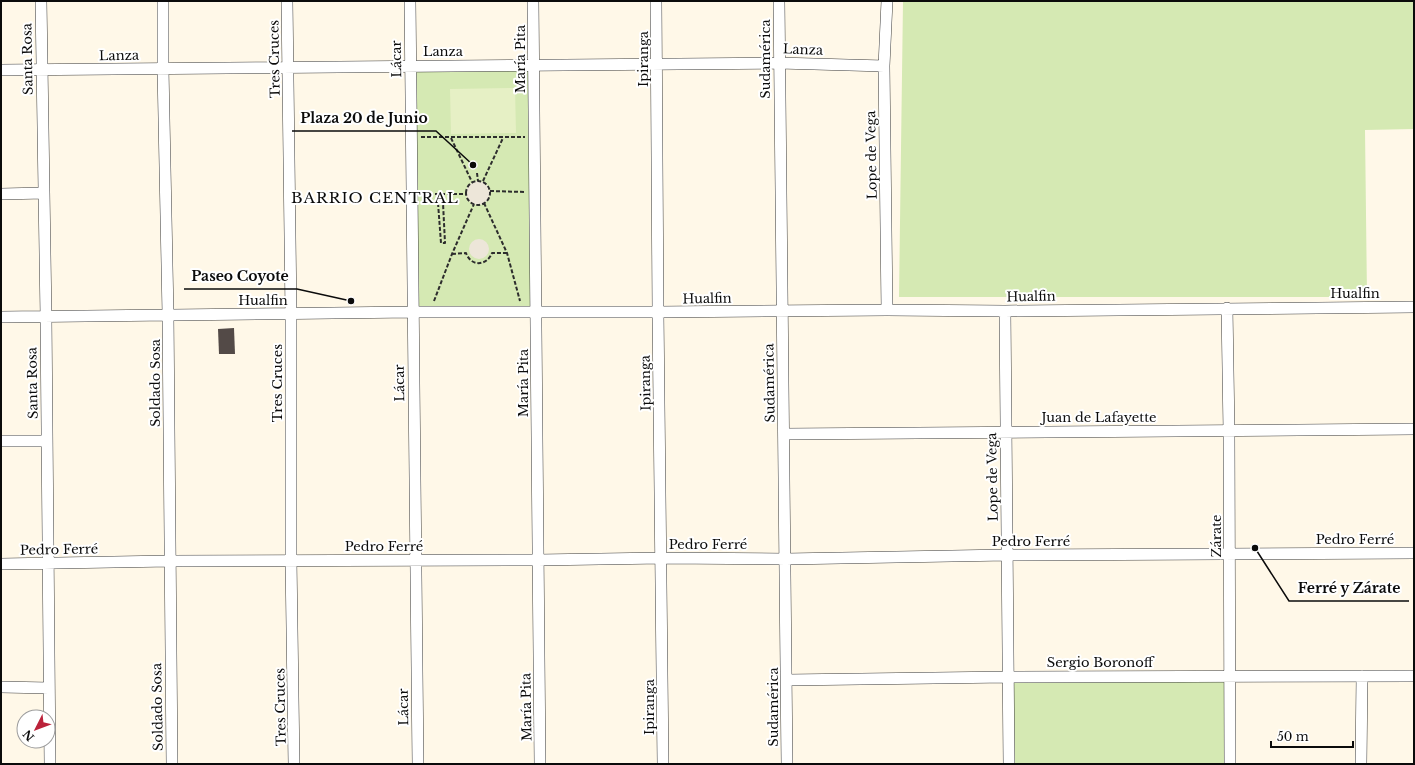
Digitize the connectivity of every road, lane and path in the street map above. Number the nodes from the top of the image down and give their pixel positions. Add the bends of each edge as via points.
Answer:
1 (41, 1) edge
2 (163, 1) edge
3 (287, 1) edge
4 (410, 1) edge
5 (534, 1) edge
6 (656, 1) edge
7 (779, 1) edge
8 (887, 1) edge
9 (779, 62) junction
10 (534, 64) junction
11 (657, 64) junction
12 (411, 65) junction
13 (884, 66) junction
14 (288, 68) junction
15 (163, 69) junction
16 (1, 70) edge
17 (41, 70) junction
18 (411, 137) junction
19 (534, 137) junction
20 (451, 138) junction
21 (503, 138) junction
22 (477, 173) dead end
23 (478, 180) junction
24 (472, 182) junction
25 (483, 182) junction
26 (490, 191) junction
27 (534, 192) junction
28 (44, 193) junction
29 (1, 194) edge
30 (466, 194) junction
31 (413, 199) junction
32 (438, 202) junction
33 (443, 203) junction
34 (446, 203) dead end
35 (484, 203) junction
36 (474, 204) junction
37 (466, 253) junction
38 (470, 253) dead end
39 (507, 253) junction
40 (452, 254) junction
41 (1414, 307) edge
42 (1227, 308) junction
43 (782, 310) junction
44 (887, 310) junction
45 (1005, 311) junction
46 (412, 312) junction
47 (430, 312) junction
48 (523, 312) junction
49 (537, 312) junction
50 (658, 312) junction
51 (168, 314) junction
52 (291, 314) junction
53 (1, 317) edge
54 (46, 317) junction
55 (1414, 429) edge
56 (1229, 431) junction
57 (1005, 432) junction
58 (784, 434) junction
59 (1, 441) edge
60 (47, 441) junction
61 (1230, 553) junction
62 (1414, 553) edge
63 (1007, 555) junction
64 (662, 558) junction
65 (786, 558) junction
66 (291, 560) junction
67 (416, 560) junction
68 (538, 560) junction
69 (170, 561) junction
70 (1, 564) edge
71 (48, 564) junction
72 (1230, 676) junction
73 (1362, 676) junction
74 (1414, 676) edge
75 (1008, 677) junction
76 (787, 680) junction
77 (1, 687) edge
78 (49, 688) junction
79 (50, 764) edge
80 (172, 764) edge
81 (294, 764) edge
82 (418, 764) edge
83 (540, 764) edge
84 (663, 764) edge
85 (787, 764) edge
86 (1009, 764) edge
87 (1230, 764) edge
88 (1361, 764) edge

1 - 17 street, Santa Rosa
2 - 15 street, Soldado Sosa
3 - 14 street, Tres Cruces
4 - 12 street, Lácar
5 - 10 street, María Pita
6 - 11 street, Ipiranga
7 - 9 street, Sudamérica
8 - 13 street, Lope de Vega
9 - 11 street, Lanza
9 - 13 street, Lanza
9 - 43 street, Sudamérica
10 - 11 street, Lanza
10 - 12 street, Lanza
10 - 19 street, María Pita
11 - 50 street, Ipiranga
12 - 14 street, Lanza
12 - 18 street, Lácar
13 - 44 street, Lope de Vega
14 - 15 street, Lanza
14 - 52 street, Tres Cruces
15 - 17 street, Lanza
15 - 51 street, Soldado Sosa
16 - 17 street, Lanza
17 - 28 street, Santa Rosa
18 - 20 path
18 - 31 street, Lácar
19 - 21 path
19 - 27 street, María Pita
20 - 21 path
20 - 24 path
21 - 25 path
22 - 23 path
23 - 24 path
23 - 25 path
24 - 30 path via 467,187
25 - 26 path
26 - 27 path
26 - 35 path via 489,198
27 - 49 street, María Pita
28 - 29 street
28 - 54 street, Santa Rosa
30 - 31 path
30 - 36 path
31 - 32 path
31 - 46 street, Lácar
32 - 33 path
32 - 33 path via 441,243 445,242
33 - 34 path
35 - 36 path
35 - 39 path
36 - 40 path
37 - 38 path
37 - 39 path via 471,260 479,264 487,261 490,253
37 - 40 path
39 - 48 path
40 - 47 path
41 - 42 street, Hualfin
42 - 45 street, Hualfin
42 - 56 street, Zárate
43 - 44 street, Hualfin
43 - 50 street, Hualfin
43 - 58 street, Sudamérica
44 - 45 street, Hualfin
45 - 57 street, Lope de Vega
46 - 47 street, Hualfin
46 - 52 street, Hualfin
46 - 67 street, Lácar
47 - 48 street, Hualfin
48 - 49 street, Hualfin
49 - 50 street, Hualfin
49 - 68 street, María Pita
50 - 64 street, Ipiranga
51 - 52 street, Hualfin
51 - 54 street, Hualfin
51 - 69 street, Soldado Sosa
52 - 66 street, Tres Cruces
53 - 54 street, Hualfin
54 - 60 street, Santa Rosa
55 - 56 street, Juan de Lafayette
56 - 57 street, Juan de Lafayette
56 - 61 street, Zárate
57 - 58 street, Juan de Lafayette
57 - 63 street, Lope de Vega
58 - 65 street, Sudamérica
59 - 60 street
60 - 71 street, Santa Rosa
61 - 62 street, Pedro Ferré
61 - 63 street, Pedro Ferré
61 - 72 street, Zárate
63 - 65 street, Pedro Ferré
63 - 75 street, Lope de Vega
64 - 65 street, Pedro Ferré
64 - 68 street, Pedro Ferré
64 - 84 street, Ipiranga
65 - 76 street, Sudamérica
66 - 67 street, Pedro Ferré
66 - 69 street, Pedro Ferré
66 - 81 street, Tres Cruces
67 - 68 street, Pedro Ferré
67 - 82 street, Lácar
68 - 83 street, María Pita
69 - 71 street, Pedro Ferré
69 - 80 street, Soldado Sosa
70 - 71 street, Pedro Ferré
71 - 78 street, Santa Rosa
72 - 73 street, Sergio Boronoff
72 - 75 street, Sergio Boronoff
72 - 87 street, Zárate
73 - 74 street, Sergio Boronoff
73 - 88 street
75 - 76 street, Sergio Boronoff
75 - 86 street, Lope de Vega
76 - 85 street, Sudamérica
77 - 78 street
78 - 79 street, Santa Rosa

